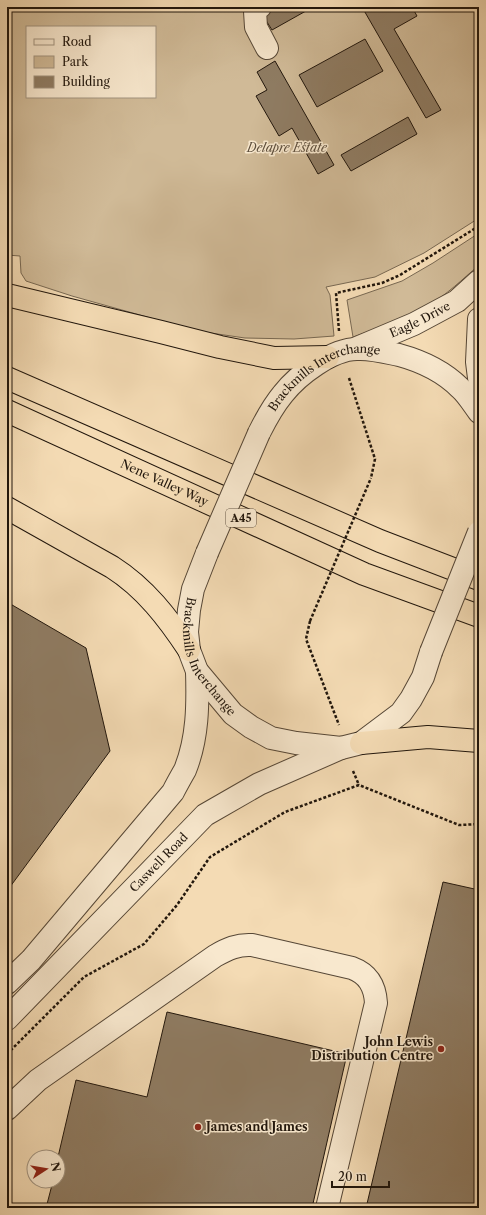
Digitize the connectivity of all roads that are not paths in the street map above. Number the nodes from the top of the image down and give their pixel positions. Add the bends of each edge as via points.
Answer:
1 (260, 7) edge
2 (267, 48) dead end
3 (479, 281) edge
4 (7, 295) edge
5 (479, 319) edge
6 (356, 348) junction
7 (328, 357) junction
8 (7, 378) edge
9 (479, 378) edge
10 (7, 411) edge
11 (479, 412) edge
12 (7, 508) edge
13 (479, 532) edge
14 (479, 579) edge
15 (479, 616) edge
16 (189, 650) junction
17 (197, 671) junction
18 (479, 741) edge
19 (351, 746) junction
20 (7, 983) edge
21 (7, 1019) edge
22 (7, 1109) edge
23 (327, 1208) edge

1 - 2 street via 255,11 256,27
3 - 6 street, Eagle Drive via 457,300 421,321
4 - 7 highway via 274,358
5 - 9 street
6 - 7 street, Brackmills Interchange
6 - 11 street, Brackmills Interchange via 410,358 438,370 461,388
7 - 16 street, Brackmills Interchange, bridge via 283,393 259,433 193,589 188,610
8 - 14 highway via 380,541
10 - 15 highway, Nene Valley Way / A45 via 364,574
12 - 16 highway via 129,578 171,622
13 - 19 street, bridge via 423,676 411,699 401,713
16 - 17 street, Brackmills Interchange
17 - 19 street, Brackmills Interchange via 233,714 271,738 296,743
17 - 20 street via 196,729 191,752 173,792 31,960
18 - 19 highway via 428,737
19 - 21 street, Caswell Road via 259,784 204,815
22 - 23 street via 38,1080 208,960 230,948 252,945 352,968 369,978 375,991 376,1003

